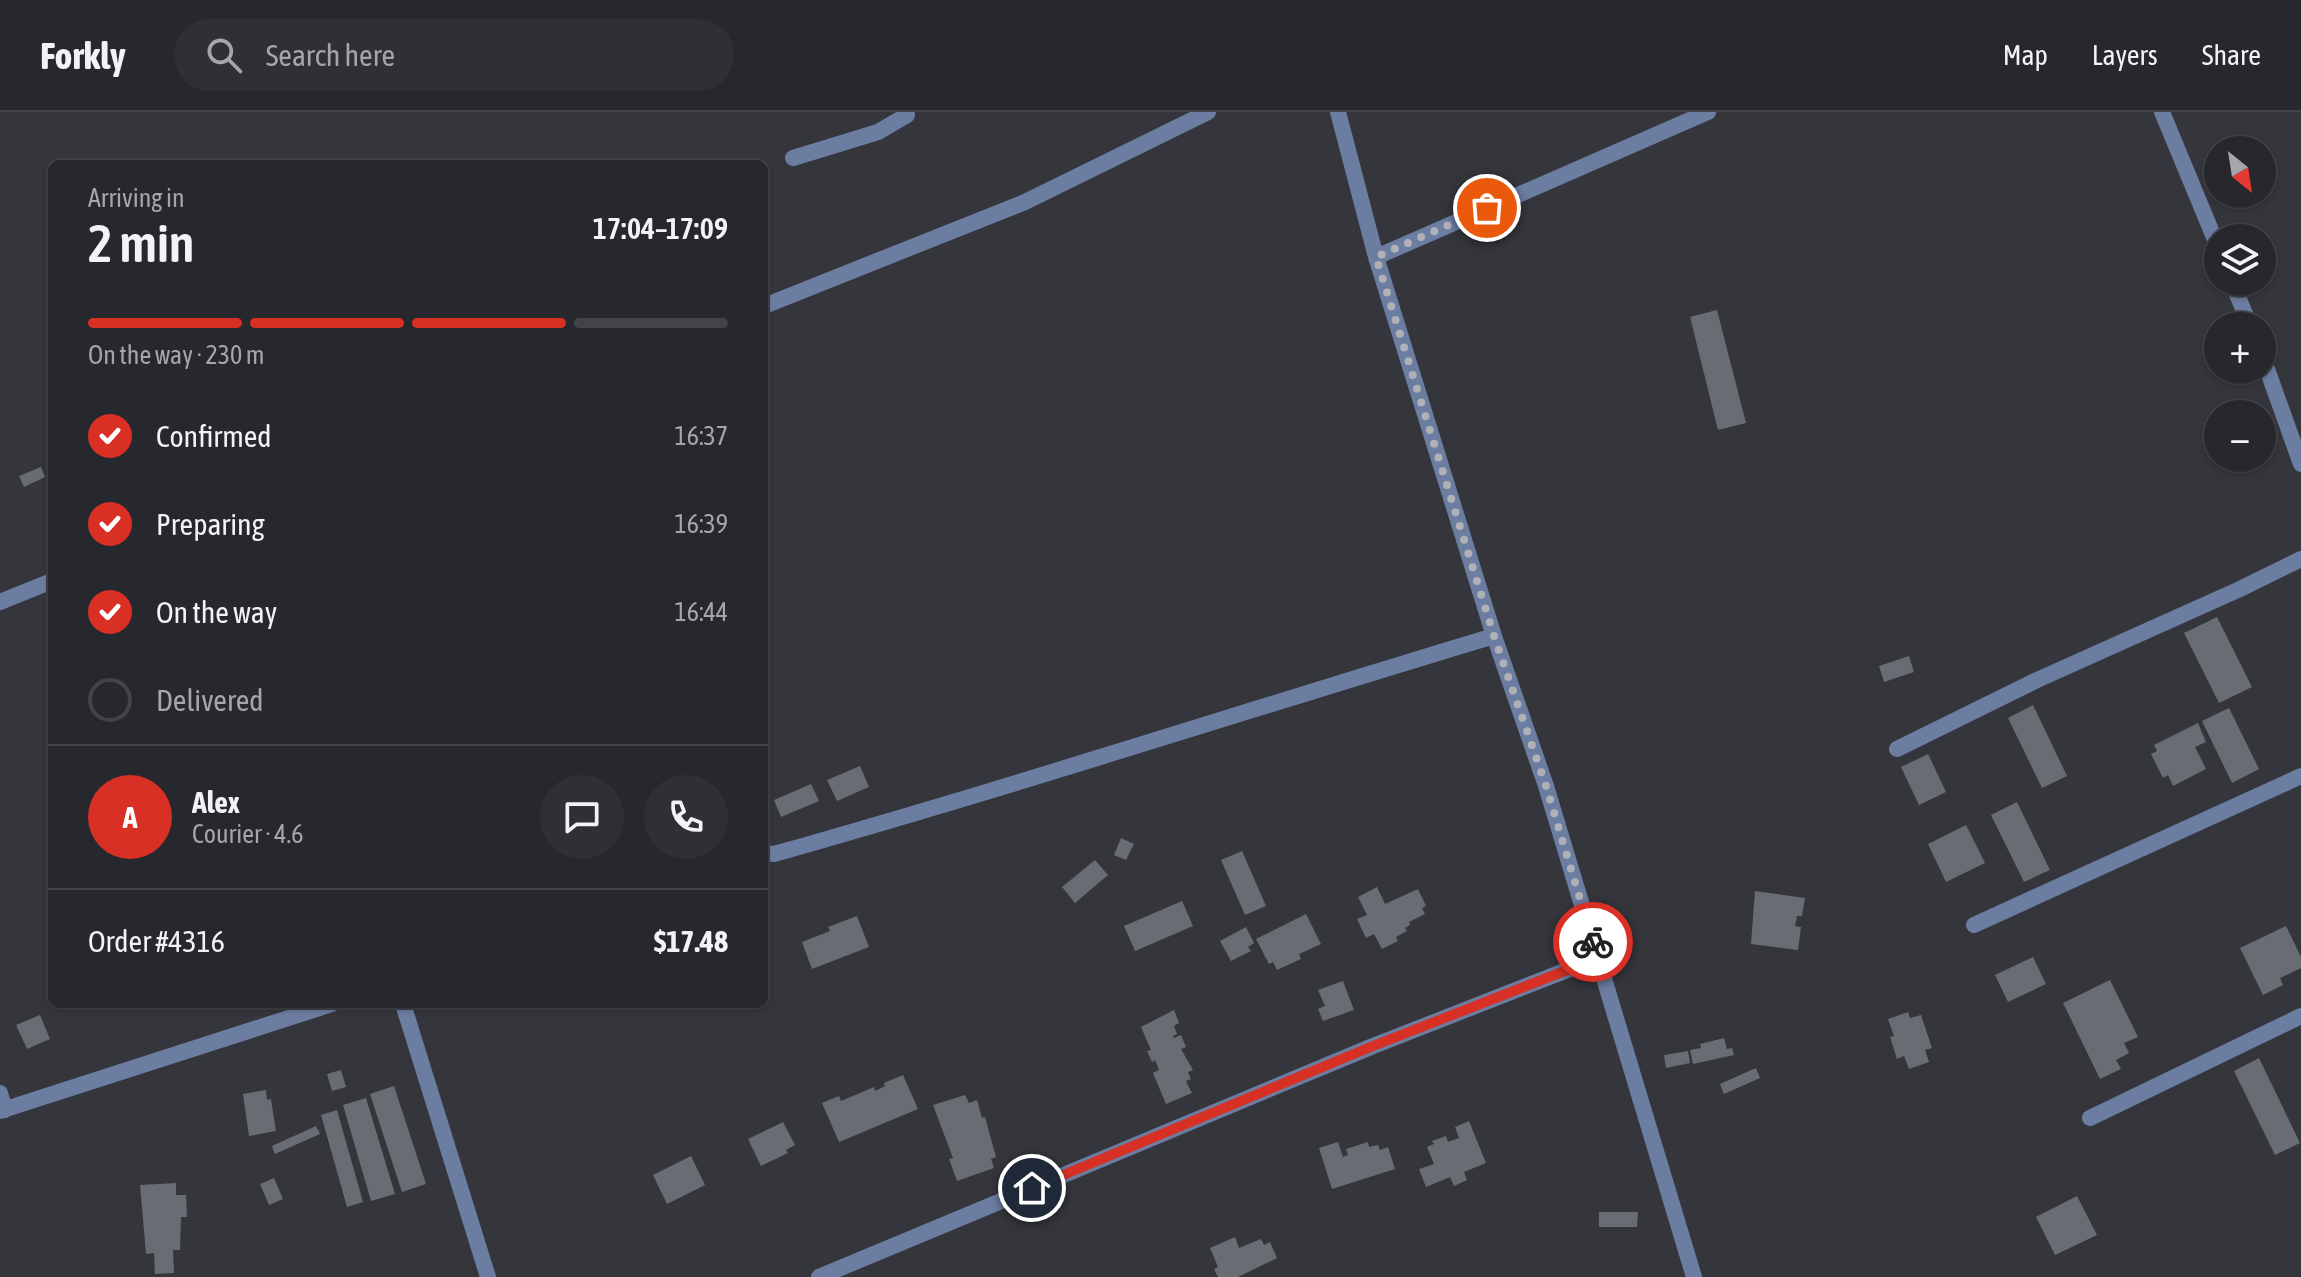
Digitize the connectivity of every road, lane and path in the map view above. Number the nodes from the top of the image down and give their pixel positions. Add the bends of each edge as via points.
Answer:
1 (905, 112) edge
2 (1208, 112) edge
3 (1338, 112) edge
4 (1708, 112) edge
5 (2162, 112) edge
6 (793, 158) dead end
7 (2208, 224) edge
8 (1376, 257) junction
9 (768, 304) edge
10 (2272, 384) edge
11 (2301, 464) edge
12 (2301, 559) edge
13 (48, 583) edge
14 (0, 602) edge
15 (1494, 636) junction
16 (1897, 749) dead end
17 (2301, 776) edge
18 (768, 853) edge
19 (1974, 925) dead end
20 (1598, 958) junction
21 (319, 1008) edge
22 (404, 1008) edge
23 (2301, 1016) edge
24 (2, 1105) edge
25 (2090, 1118) dead end
26 (488, 1277) edge
27 (819, 1277) edge
28 (1694, 1277) edge

1 - 6 street via 878,132
2 - 9 street via 1025,202
3 - 8 street
4 - 8 street
5 - 7 street
8 - 15 street
10 - 11 street
12 - 16 street
13 - 14 street
15 - 18 street via 929,810
15 - 20 street
17 - 19 street
20 - 27 street
20 - 28 street
21 - 24 street
22 - 26 street
23 - 25 street

